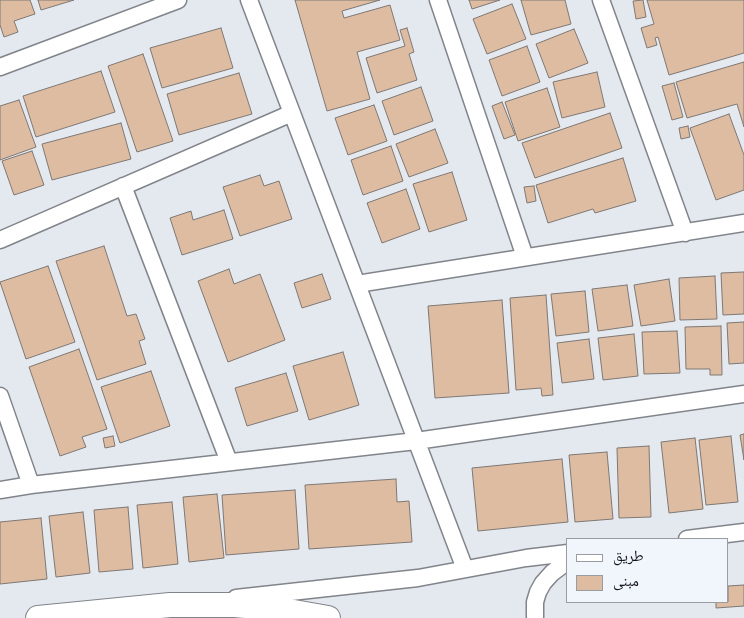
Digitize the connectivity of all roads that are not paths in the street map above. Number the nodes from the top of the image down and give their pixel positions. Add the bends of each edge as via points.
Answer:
1 (178, 0) edge
2 (250, 0) edge
3 (438, 0) edge
4 (601, 0) edge
5 (0, 67) edge
6 (292, 113) junction
7 (123, 186) junction
8 (744, 223) edge
9 (685, 232) junction
10 (0, 240) edge
11 (525, 257) junction
12 (357, 284) junction
13 (744, 394) edge
14 (0, 396) edge
15 (416, 441) junction
16 (229, 462) junction
17 (30, 485) junction
18 (0, 490) edge
19 (744, 532) edge
20 (695, 538) edge
21 (566, 553) edge
22 (566, 562) edge
23 (465, 569) junction
24 (170, 605) junction
25 (38, 618) edge
26 (44, 618) edge
27 (328, 618) edge
28 (535, 618) edge

1 - 5 street
2 - 6 street
3 - 11 street
4 - 9 street
6 - 7 street
6 - 12 street
7 - 10 street
7 - 16 street
8 - 9 street
9 - 11 street
11 - 12 street
12 - 15 street
13 - 15 street
14 - 17 street
15 - 16 street
15 - 23 street
16 - 17 street
17 - 18 street
19 - 20 street
21 - 23 street
22 - 28 street via 543,583 538,592
23 - 24 street via 418,578
24 - 26 street
24 - 27 street via 235,605
25 - 26 street

